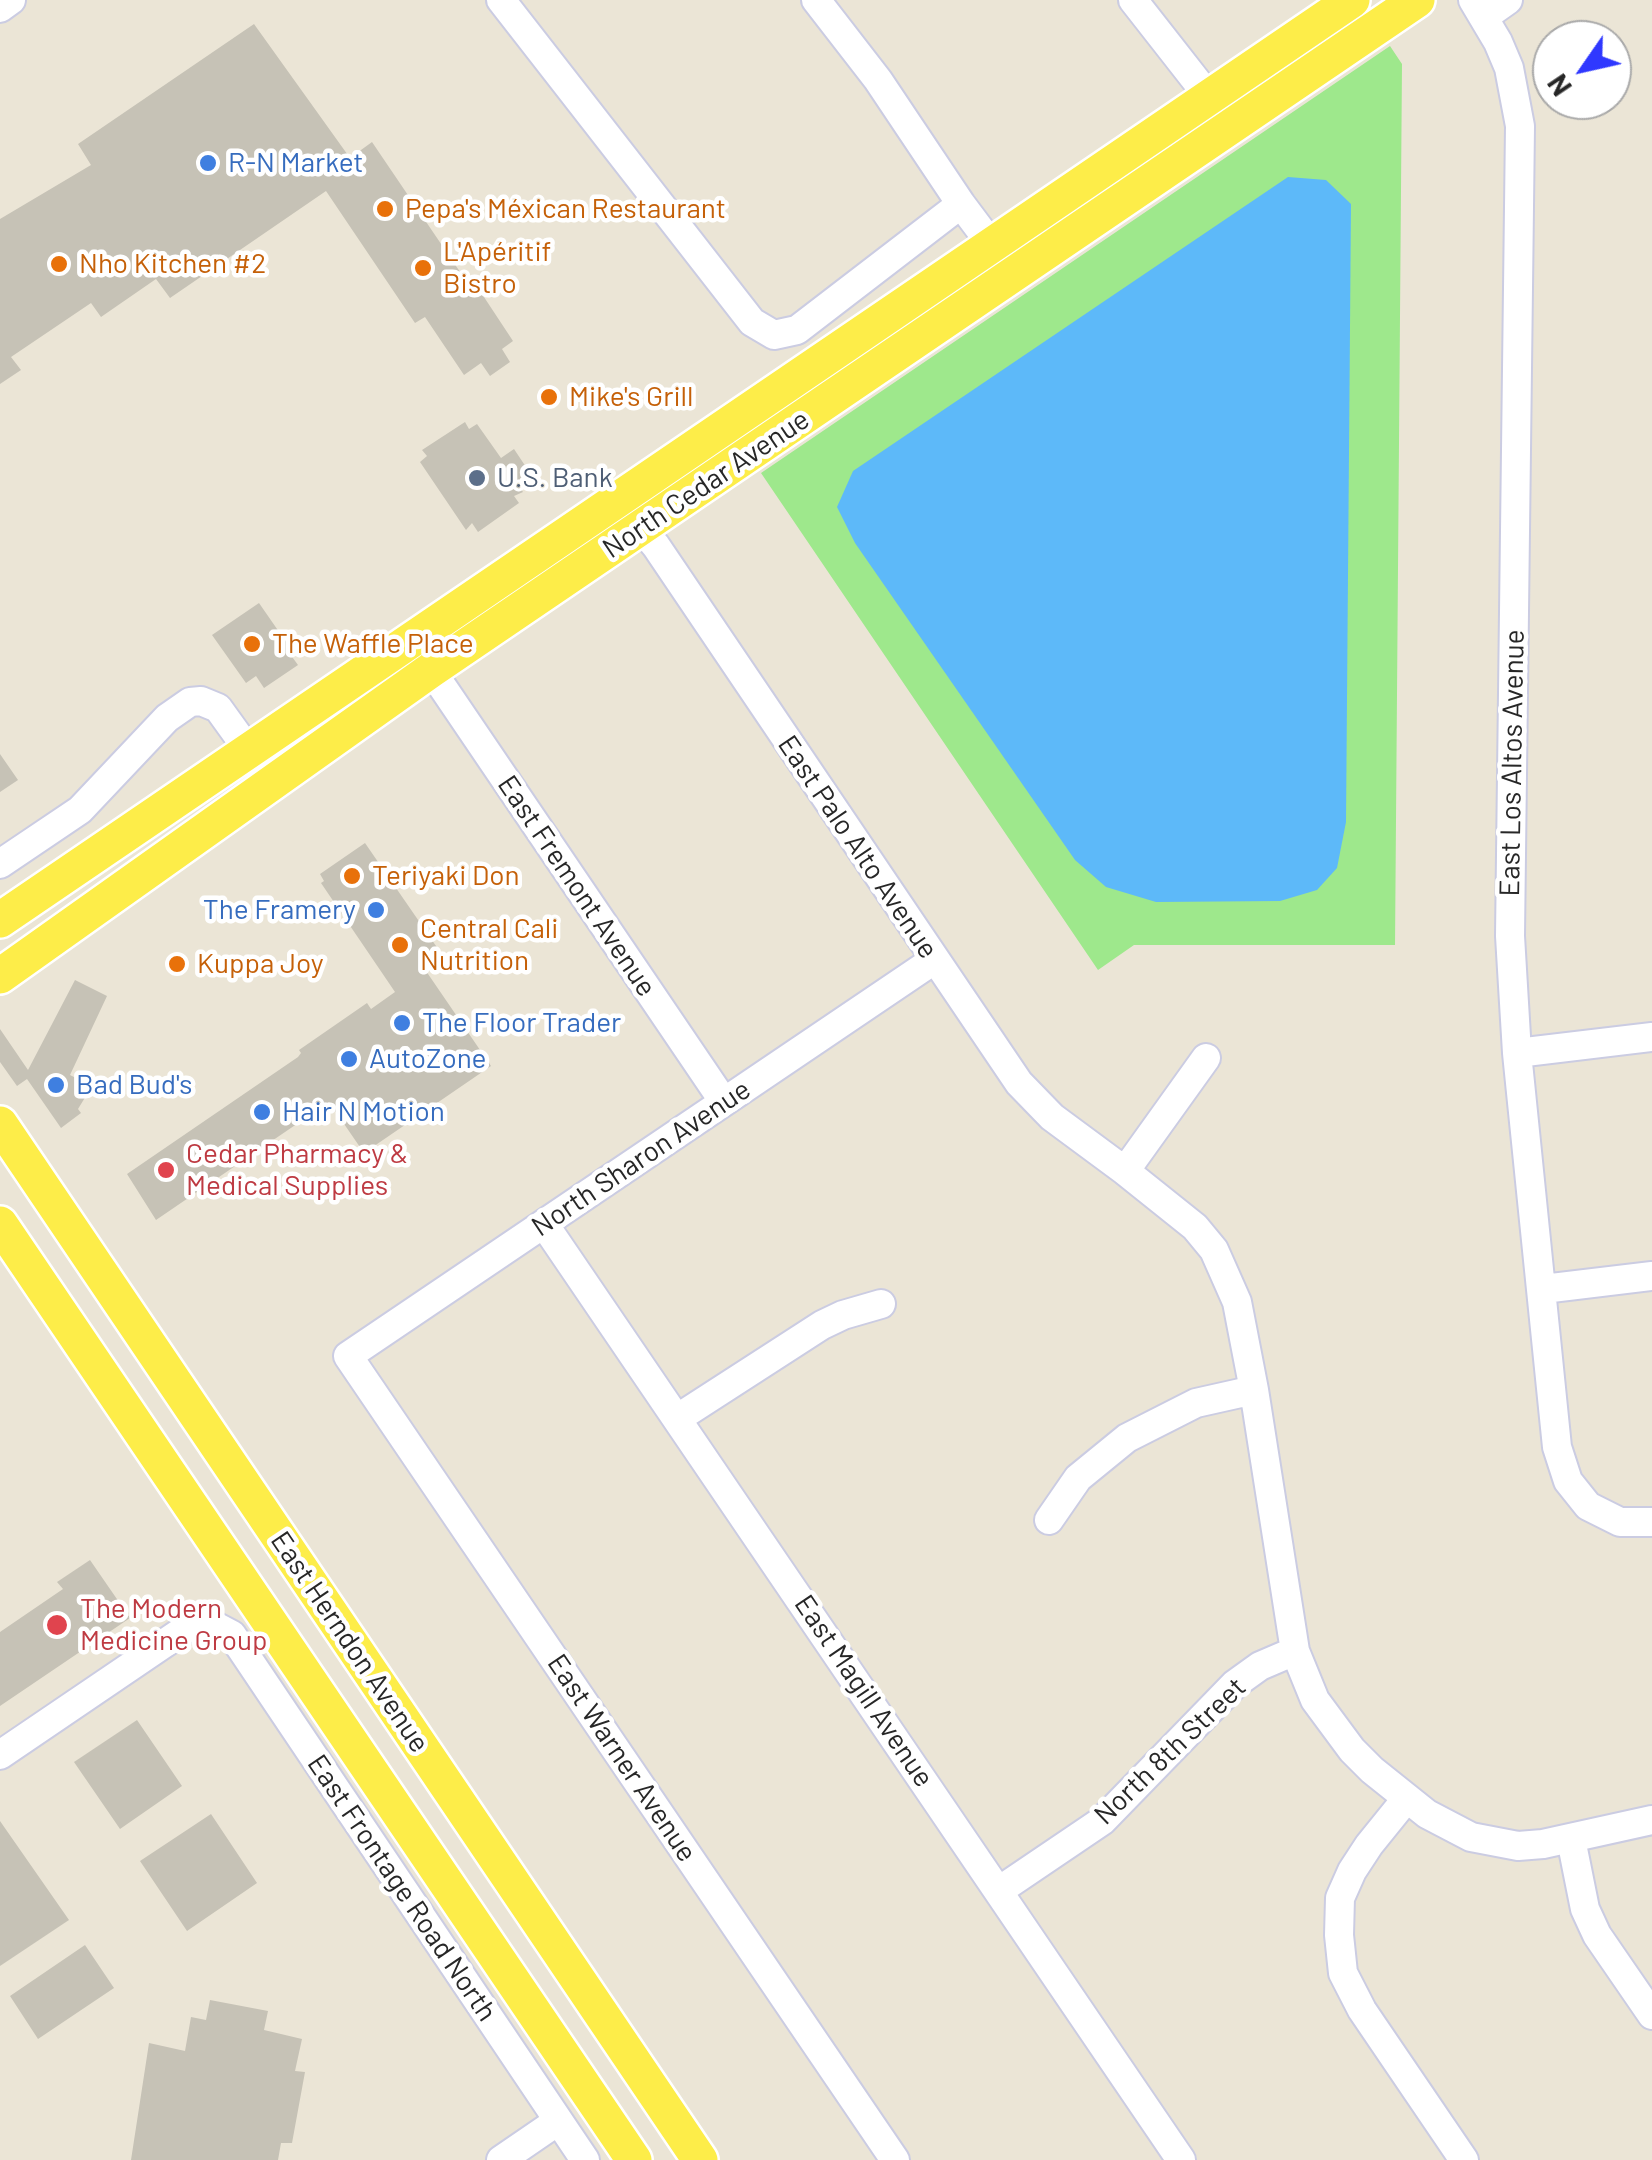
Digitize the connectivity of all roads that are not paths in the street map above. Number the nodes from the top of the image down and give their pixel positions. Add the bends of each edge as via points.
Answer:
1 (11, 0) edge
2 (501, 0) edge
3 (816, 0) edge
4 (1133, 0) edge
5 (1352, 0) edge
6 (1417, 0) edge
7 (1508, 0) edge
8 (0, 8) edge
9 (1478, 8) edge
10 (1209, 97) junction
11 (961, 204) junction
12 (994, 246) junction
13 (1015, 276) junction
14 (616, 498) junction
15 (640, 528) junction
16 (415, 636) junction
17 (431, 670) junction
18 (249, 751) junction
19 (238, 810) junction
20 (0, 864) edge
21 (0, 920) edge
22 (934, 960) junction
23 (0, 976) edge
24 (1652, 1038) edge
25 (1517, 1053) junction
26 (1206, 1058) dead end
27 (724, 1102) junction
28 (0, 1124) edge
29 (1124, 1172) junction
30 (0, 1224) edge
31 (544, 1224) junction
32 (1652, 1276) edge
33 (1543, 1289) junction
34 (882, 1304) dead end
35 (348, 1356) joint
36 (1254, 1390) junction
37 (678, 1418) junction
38 (1049, 1520) dead end
39 (1652, 1522) edge
40 (1294, 1652) junction
41 (0, 1755) edge
42 (1407, 1798) junction
43 (1652, 1820) edge
44 (1571, 1839) junction
45 (1000, 1890) junction
46 (1652, 2015) edge
47 (558, 2121) junction
48 (501, 2160) edge
49 (585, 2160) edge
50 (634, 2160) edge
51 (700, 2160) edge
52 (895, 2160) edge
53 (1181, 2160) edge
54 (1464, 2160) edge

1 - 8 street
2 - 11 street via 752,322 774,335 798,330
3 - 11 street
4 - 10 street
5 - 10 main road, North Cedar Avenue
6 - 13 main road, North Cedar Avenue
7 - 9 street
9 - 25 street, East Los Altos Avenue via 1509,68 1520,126 1510,936
10 - 12 main road, North Cedar Avenue
11 - 12 street
12 - 13 street
12 - 14 main road, North Cedar Avenue
13 - 15 main road, North Cedar Avenue
14 - 15 street, East Palo Alto Avenue
14 - 16 main road, North Cedar Avenue
15 - 17 main road, North Cedar Avenue
15 - 22 street, East Palo Alto Avenue
16 - 18 main road, North Cedar Avenue
16 - 19 main road via 357,695 244,773 232,795
17 - 19 main road, North Cedar Avenue
17 - 27 street, East Fremont Avenue
18 - 20 street via 218,708 190,702 80,810
18 - 21 main road, North Cedar Avenue
19 - 23 main road, North Cedar Avenue
22 - 27 street, North Sharon Avenue
22 - 29 street, East Palo Alto Avenue via 1033,1100
24 - 25 street
25 - 33 street, East Los Altos Avenue
26 - 29 street
27 - 31 street, North Sharon Avenue
28 - 51 main road, East Herndon Avenue
29 - 36 street, East Palo Alto Avenue via 1177,1210 1214,1250 1237,1302
30 - 50 main road, East Herndon Avenue
31 - 35 street, North Sharon Avenue
31 - 37 street, East Magill Avenue
32 - 33 street
33 - 39 street, East Los Altos Avenue via 1557,1447 1568,1481 1588,1506 1620,1522
34 - 37 street via 822,1324
35 - 52 street, East Warner Avenue
36 - 38 street via 1196,1403 1126,1438 1078,1478
36 - 40 street, East Palo Alto Avenue
37 - 45 street, East Magill Avenue
40 - 42 street, East Palo Alto Avenue via 1332,1725
40 - 45 street, North 8th Street via 1235,1684 1102,1821
41 - 47 street, East Frontage Road North via 190,1626 213,1624 232,1635
42 - 44 street, East Palo Alto Avenue via 1449,1827 1495,1843
42 - 54 street via 1352,1870 1340,1898 1343,1973
43 - 44 street, East Palo Alto Avenue
44 - 46 street via 1585,1909
45 - 53 street, East Magill Avenue
47 - 48 street
47 - 49 street, East Frontage Road North

